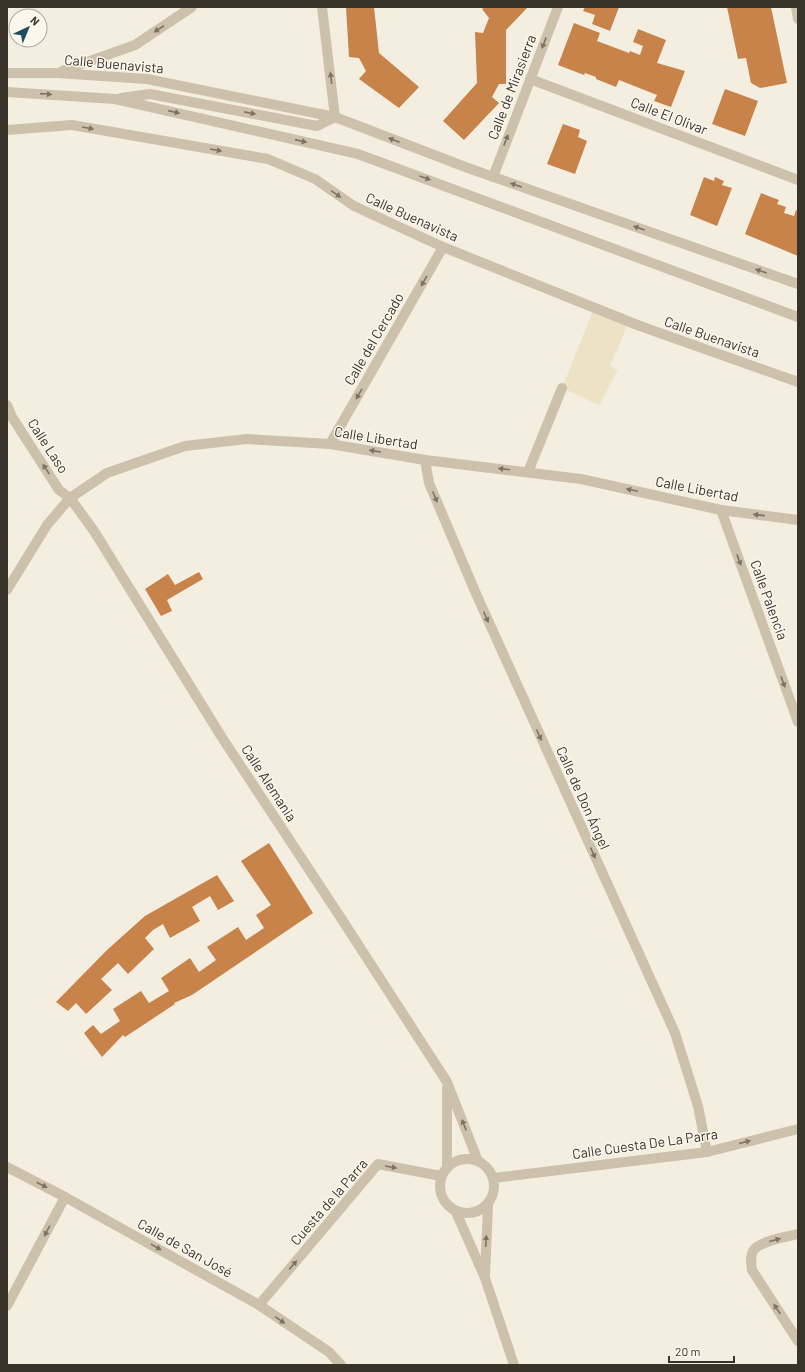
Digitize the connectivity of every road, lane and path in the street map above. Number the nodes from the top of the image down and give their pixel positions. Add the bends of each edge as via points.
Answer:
1 (192, 7) edge
2 (322, 7) edge
3 (558, 7) edge
4 (796, 7) edge
5 (798, 19) edge
6 (7, 73) edge
7 (58, 73) junction
8 (530, 79) junction
9 (7, 92) edge
10 (115, 99) junction
11 (336, 117) junction
12 (7, 130) edge
13 (493, 177) junction
14 (798, 180) edge
15 (443, 247) junction
16 (798, 284) edge
17 (798, 317) edge
18 (798, 382) edge
19 (562, 388) dead end
20 (7, 405) edge
21 (330, 444) junction
22 (425, 460) junction
23 (528, 472) junction
24 (70, 498) junction
25 (721, 510) junction
26 (798, 520) edge
27 (7, 590) edge
28 (798, 722) edge
29 (447, 1082) junction
30 (798, 1129) edge
31 (707, 1152) junction
32 (478, 1161) junction
33 (447, 1166) junction
34 (7, 1167) edge
35 (441, 1176) junction
36 (494, 1178) junction
37 (65, 1197) junction
38 (488, 1205) junction
39 (456, 1212) junction
40 (798, 1234) edge
41 (485, 1278) junction
42 (259, 1305) junction
43 (7, 1306) edge
44 (798, 1341) edge
45 (340, 1365) edge
46 (514, 1365) edge

1 -> 7 street via 135,45
11 -> 2 street
3 -> 8 street, Calle de Mirasierra
4 - 5 street
6 - 7 street, Calle Buenavista
7 - 11 street, Calle Buenavista via 147,79
13 -> 8 street, Calle de Mirasierra
8 - 14 street, Calle El Olivar
9 -> 10 street, Calle Buenavista
10 -> 11 street, Calle Buenavista via 150,94 317,126
10 -> 17 street, Calle Buenavista via 358,154
13 -> 11 street, Calle Buenavista
12 -> 15 street, Calle Buenavista via 72,125 268,160 315,179 354,206
16 -> 13 street, Calle Buenavista
15 - 18 street, Calle Buenavista via 640,326
15 -> 21 street, Calle del Cercado
19 - 23 street
24 -> 20 street, Calle Laso via 59,490
22 -> 21 street, Calle Libertad
21 - 24 street, Calle Libertad via 247,439 185,446 108,473
23 -> 22 street, Calle Libertad
22 -> 31 street, Calle de Don Ángel via 429,483 477,596 674,1033 698,1106
25 -> 23 street, Calle Libertad via 581,479
24 - 27 street, Calle Libertad via 47,525
24 - 29 street, Calle Alemania via 94,531 221,736
26 -> 25 street, Calle Libertad
25 -> 28 street, Calle Palencia
32 -> 29 street, Calle Alemania
29 - 33 street
31 -> 30 street, Calle Cuesta De La Parra
31 - 36 street, Calle Cuesta De La Parra
32 - 33 street via 463,1159
32 - 36 street via 487,1167
33 - 35 street
34 -> 37 street, Calle de San José
35 - 39 street via 439,1190 446,1204
42 -> 35 street, Cuesta de la Parra via 378,1164
36 - 38 street via 495,1192
37 -> 42 street, Calle de San José
37 -> 43 street
38 - 39 street via 474,1214
41 -> 38 street
39 - 41 street
44 -> 40 street via 752,1270 750,1259 754,1250 762,1244
41 - 46 street
42 -> 45 street, Calle de San José via 329,1352

